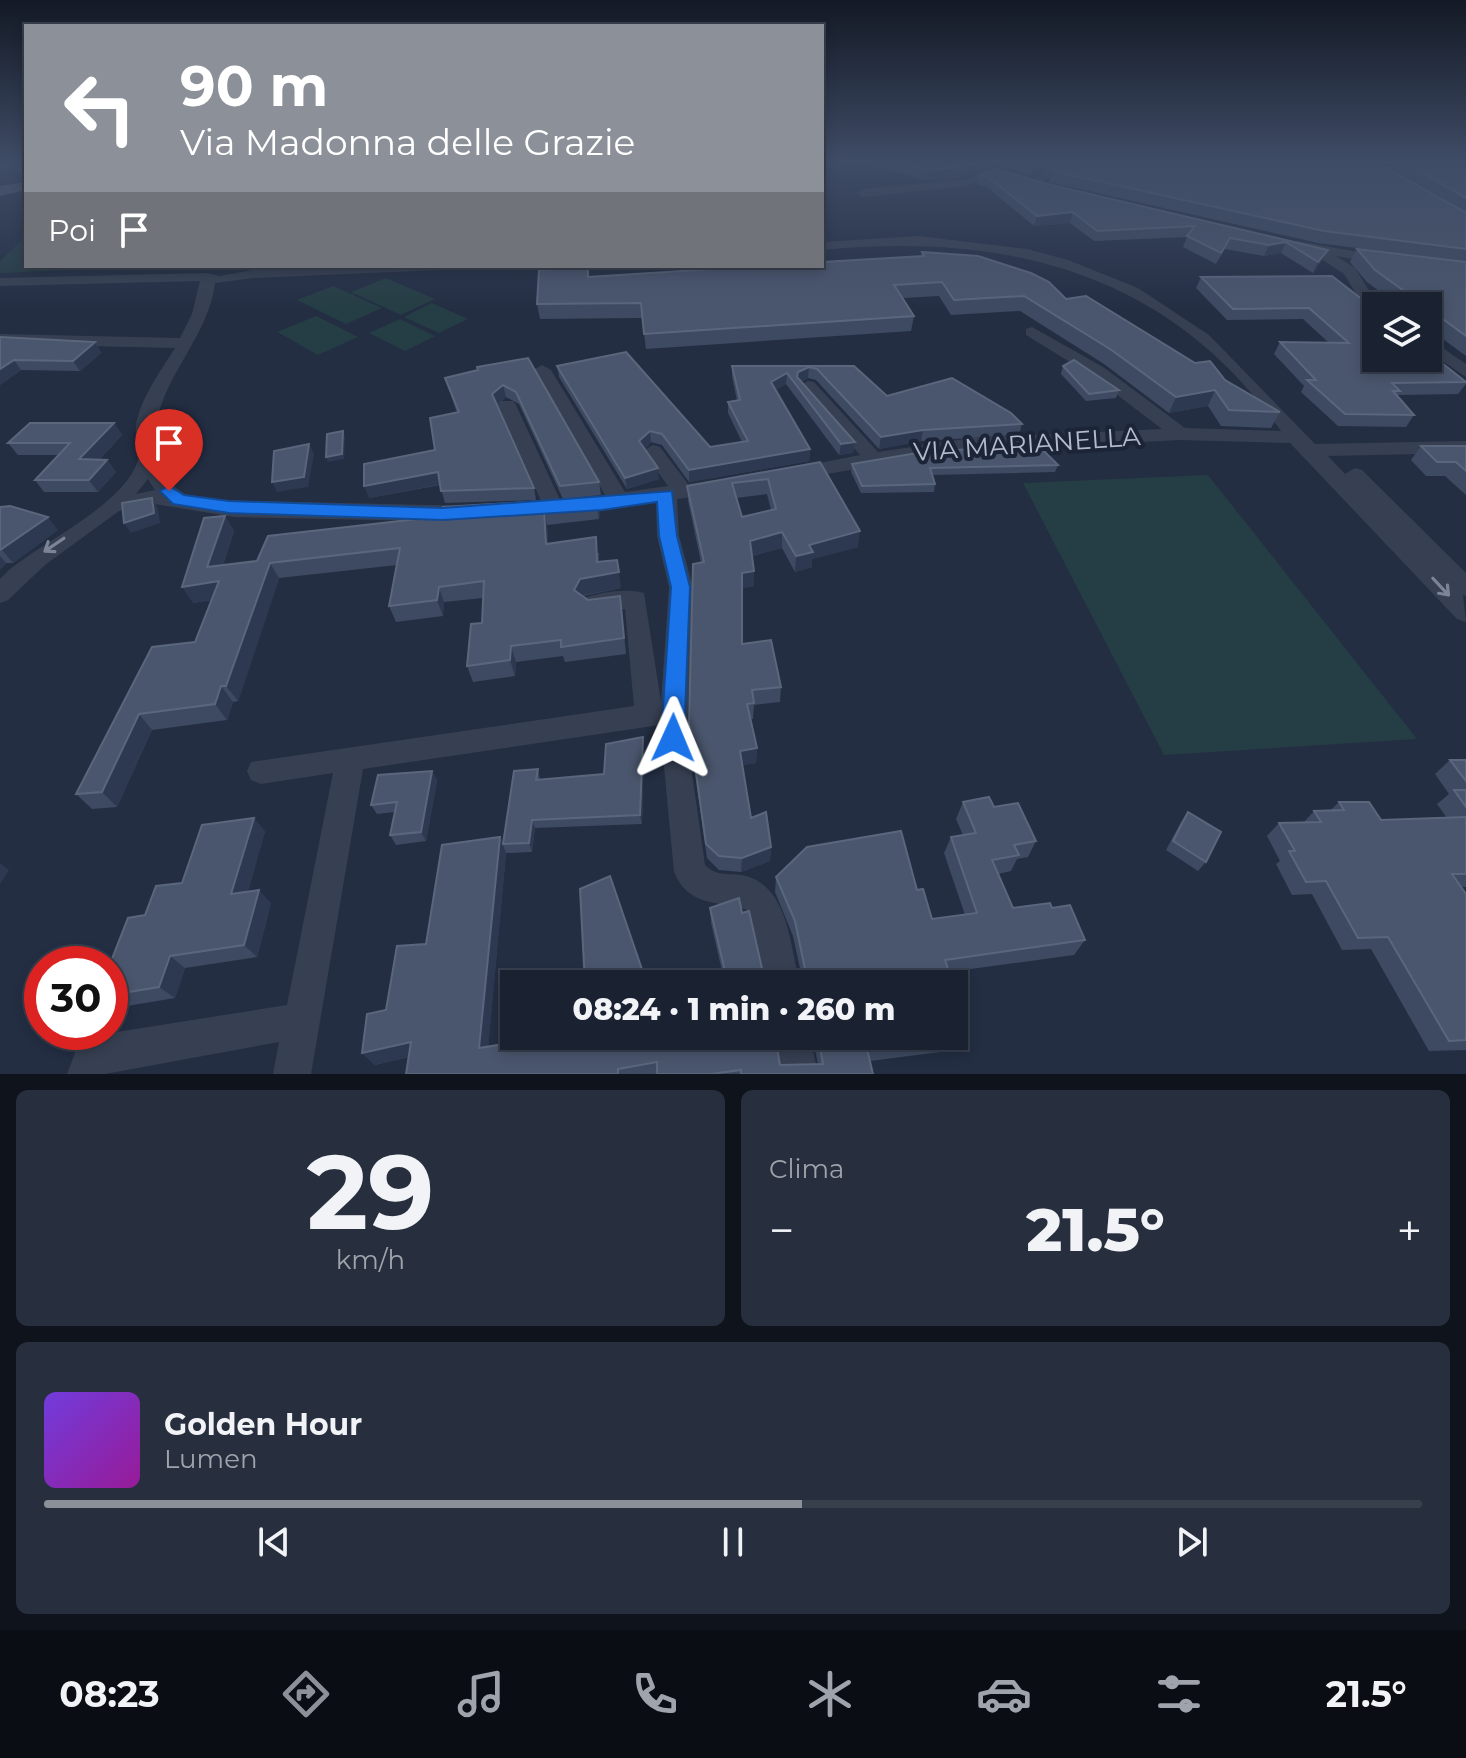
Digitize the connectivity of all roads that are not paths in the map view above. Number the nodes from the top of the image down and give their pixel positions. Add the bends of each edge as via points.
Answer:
1 (1286, 242) edge
2 (829, 247) edge
3 (1317, 250) junction
4 (1369, 259) junction
5 (1400, 262) edge
6 (269, 268) edge
7 (397, 268) edge
8 (226, 270) edge
9 (1350, 271) junction
10 (265, 274) junction
11 (0, 282) edge
12 (1362, 292) edge
13 (207, 301) junction
14 (1032, 332) dead end
15 (0, 339) edge
16 (183, 343) junction
17 (1442, 354) edge
18 (542, 370) dead end
19 (1466, 372) edge
20 (808, 386) edge
21 (507, 405) dead end
22 (1180, 434) junction
23 (1310, 441) junction
24 (1466, 447) edge
25 (653, 451) dead end
26 (873, 458) junction
27 (148, 460) junction
28 (770, 477) edge
29 (741, 482) edge
30 (674, 494) junction
31 (179, 500) junction
32 (619, 501) junction
33 (115, 505) junction
34 (553, 507) junction
35 (525, 509) edge
36 (496, 512) edge
37 (1466, 587) edge
38 (0, 594) edge
39 (592, 604) edge
40 (1466, 613) edge
41 (660, 714) junction
42 (350, 759) junction
43 (261, 771) dead end
44 (779, 970) edge
45 (303, 1020) junction
46 (795, 1050) edge
47 (86, 1074) edge
48 (292, 1074) edge
49 (799, 1074) edge

1 - 3 street
2 - 23 street via 960,242 1089,273 1193,330
3 - 4 street
3 - 9 street
4 - 5 street
4 - 9 street
6 - 8 street
7 - 10 street
8 - 10 street
8 - 11 street
8 - 13 street
8 - 13 street
9 - 12 street
10 - 13 street
13 - 16 street
14 - 22 street, VIA MARIANELLA via 1097,371
15 - 16 street
16 - 27 street via 148,413
17 - 19 street
18 - 32 street
20 - 26 street
21 - 34 street
22 - 23 street, VIA MARIANELLA
22 - 26 street, VIA MARIANELLA via 972,444
23 - 24 street, VIA MARIANELLA
23 - 37 street
23 -> 40 street
25 - 30 street
26 - 28 street, VIA MARIANELLA
27 - 31 street
27 - 33 street
29 - 30 street
30 - 32 street
30 - 41 street via 668,536 681,587
31 - 33 street via 155,497
31 - 36 street via 255,509
32 - 34 street
33 -> 38 street via 29,561
34 - 35 street
39 - 41 street via 636,599
41 - 42 street
41 - 44 street via 690,872 711,891 750,892 757,897
42 - 43 street
42 - 45 street
45 - 47 street via 98,1054
45 - 48 street
46 - 49 street

